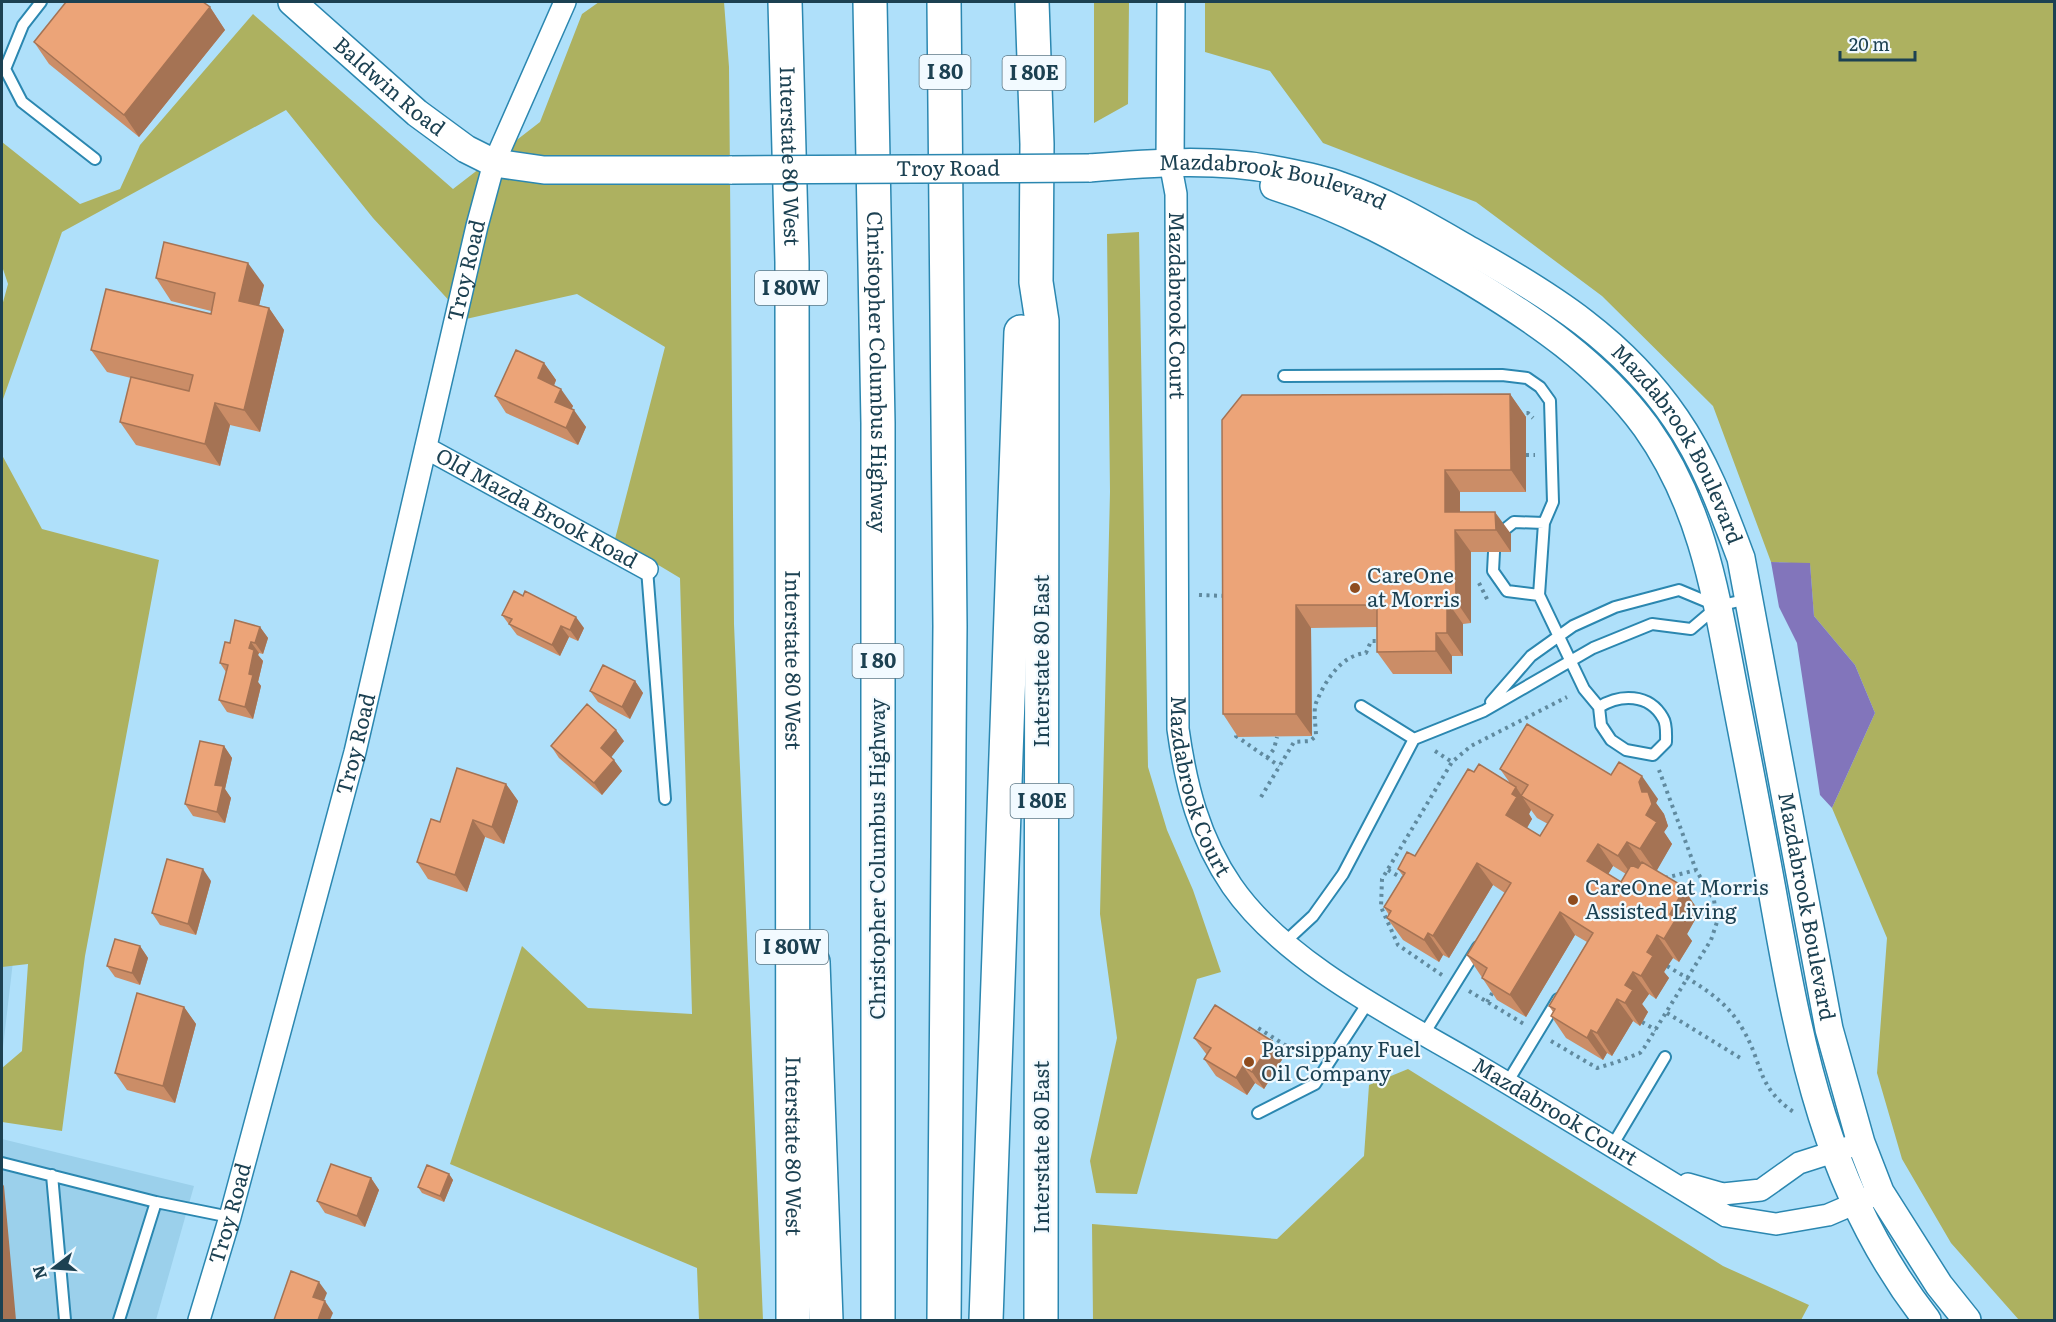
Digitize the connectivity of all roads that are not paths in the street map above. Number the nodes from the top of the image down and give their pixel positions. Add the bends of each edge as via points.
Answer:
1 (41, 2) edge
2 (292, 2) edge
3 (565, 2) edge
4 (785, 2) edge
5 (870, 2) edge
6 (944, 2) edge
7 (1032, 2) edge
8 (1171, 2) edge
9 (95, 159) dead end
10 (1170, 162) junction
11 (494, 163) junction
12 (1036, 282) junction
13 (1284, 376) dead end
14 (426, 448) junction
15 (1544, 523) junction
16 (1499, 534) dead end
17 (1494, 552) edge
18 (647, 569) joint
19 (790, 574) junction
20 (1539, 595) junction
21 (1749, 599) junction
22 (1718, 606) junction
23 (1558, 636) junction
24 (1572, 661) junction
25 (1361, 706) dead end
26 (1599, 707) junction
27 (1484, 711) junction
28 (1414, 739) junction
29 (665, 799) dead end
30 (1484, 938) edge
31 (1286, 941) junction
32 (1564, 989) edge
33 (1369, 1001) junction
34 (1424, 1034) junction
35 (1665, 1057) dead end
36 (1507, 1083) junction
37 (1258, 1113) dead end
38 (1861, 1143) junction
39 (1612, 1146) junction
40 (1833, 1152) junction
41 (2, 1162) edge
42 (52, 1175) junction
43 (1664, 1178) junction
44 (1880, 1192) junction
45 (156, 1202) junction
46 (1855, 1204) junction
47 (230, 1217) junction
48 (65, 1320) edge
49 (119, 1320) edge
50 (199, 1320) edge
51 (793, 1320) edge
52 (826, 1320) edge
53 (879, 1320) edge
54 (944, 1320) edge
55 (986, 1320) edge
56 (1041, 1320) edge
57 (1927, 1320) edge
58 (1967, 1320) edge

1 - 9 lane via 23,25 5,69 22,102
2 - 11 street, Baldwin Road via 417,113 466,149
3 - 11 street, Troy Road
4 - 19 highway, Interstate 80 West / I 80W via 792,261
5 - 53 highway, Christopher Columbus Highway / I 80 via 878,423
6 - 54 highway, I 80 via 950,638
7 - 12 highway, Interstate 80 East / I 80E
8 - 10 street
10 - 11 street, Troy Road, bridge via 1089,168 732,170 544,170
10 - 21 street, Mazdabrook Boulevard via 1273,169 1340,185 1446,237 1585,322 1633,365 1676,419 1716,491 1741,558
10 - 22 street, Mazdabrook Boulevard via 1265,183 1333,206 1391,234 1536,322 1573,350 1645,426 1666,459 1699,527
10 - 31 street, Mazdabrook Court via 1176,194 1179,729 1184,777 1212,853 1233,887 1255,914
11 - 14 street, Troy Road
12 - 55 highway via 1021,323
12 - 56 highway, Interstate 80 East / I 80E via 1042,321
13 - 15 lane via 1527,378 1551,401 1553,502
14 - 18 street, Old Mazda Brook Road
14 - 47 street, Troy Road via 355,752
15 - 16 lane via 1514,522
15 - 20 lane
17 - 20 lane via 1493,571 1508,591
18 - 29 lane
19 - 51 highway, Interstate 80 West / I 80W
19 - 52 highway via 810,874
20 - 23 lane
21 - 22 lane
21 - 38 street, Mazdabrook Boulevard via 1829,1029
22 - 23 lane via 1679,590 1615,607
22 - 24 lane via 1691,629 1652,624
22 - 40 street, Mazdabrook Boulevard via 1797,1028
23 - 24 lane
23 - 27 lane via 1531,656
24 - 26 lane via 1584,688
24 - 27 lane
25 - 28 lane
26 - 26 lane via 1601,725 1611,740 1626,750 1653,755 1666,742 1664,719 1651,704 1633,696 1613,699
27 - 28 lane
28 - 31 lane via 1343,874 1313,916
30 - 34 lane
31 - 33 street, Mazdabrook Court
32 - 36 lane
33 - 34 street, Mazdabrook Court
33 - 37 lane via 1315,1084
34 - 36 street, Mazdabrook Court
35 - 39 lane
36 - 39 street, Mazdabrook Court
38 - 40 street, Mazdabrook Court
38 - 44 street, Mazdabrook Boulevard
39 - 43 street, Mazdabrook Court
40 - 43 street, Mazdabrook Court via 1799,1163 1761,1190 1723,1194
40 - 46 street, Mazdabrook Boulevard
41 - 42 lane
42 - 45 lane
42 - 48 lane
43 - 46 street, Mazdabrook Court via 1726,1216 1776,1224 1828,1215
44 - 46 street, Mazdabrook Court
44 - 58 street, Mazdabrook Boulevard via 1939,1285
45 - 47 lane
45 - 49 lane
46 - 57 street, Mazdabrook Boulevard
47 - 50 street, Troy Road

